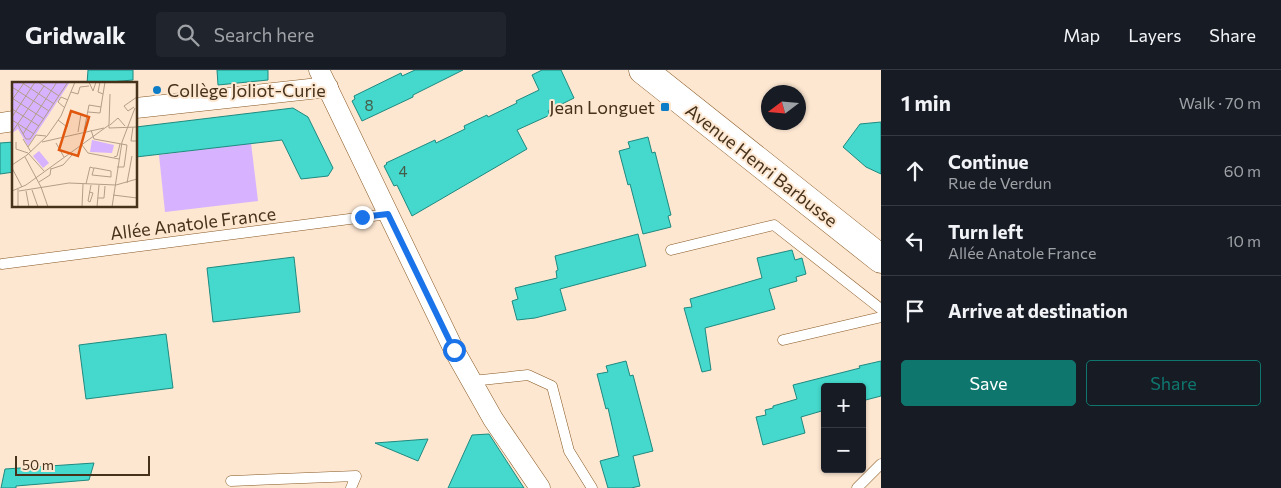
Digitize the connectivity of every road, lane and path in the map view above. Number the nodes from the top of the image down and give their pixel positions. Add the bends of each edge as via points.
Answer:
1 (643, 70) edge
2 (324, 79) edge
3 (138, 108) edge
4 (388, 214) junction
5 (671, 250) dead end
6 (881, 259) edge
7 (2, 264) dead end
8 (881, 309) edge
9 (881, 318) edge
10 (783, 340) dead end
11 (472, 381) junction
12 (881, 464) edge
13 (231, 481) dead end
14 (351, 488) edge
15 (540, 488) edge
16 (592, 488) edge
17 (858, 488) edge

1 - 6 main road, Avenue Henri Barbusse
2 - 3 street
2 - 4 street
4 - 7 lane, Allée Anatole France
4 - 11 street
5 - 8 lane via 774,225
9 - 10 lane
11 - 15 street
11 - 16 lane via 528,375 552,386 569,451
12 - 17 lane
13 - 14 lane via 356,476

